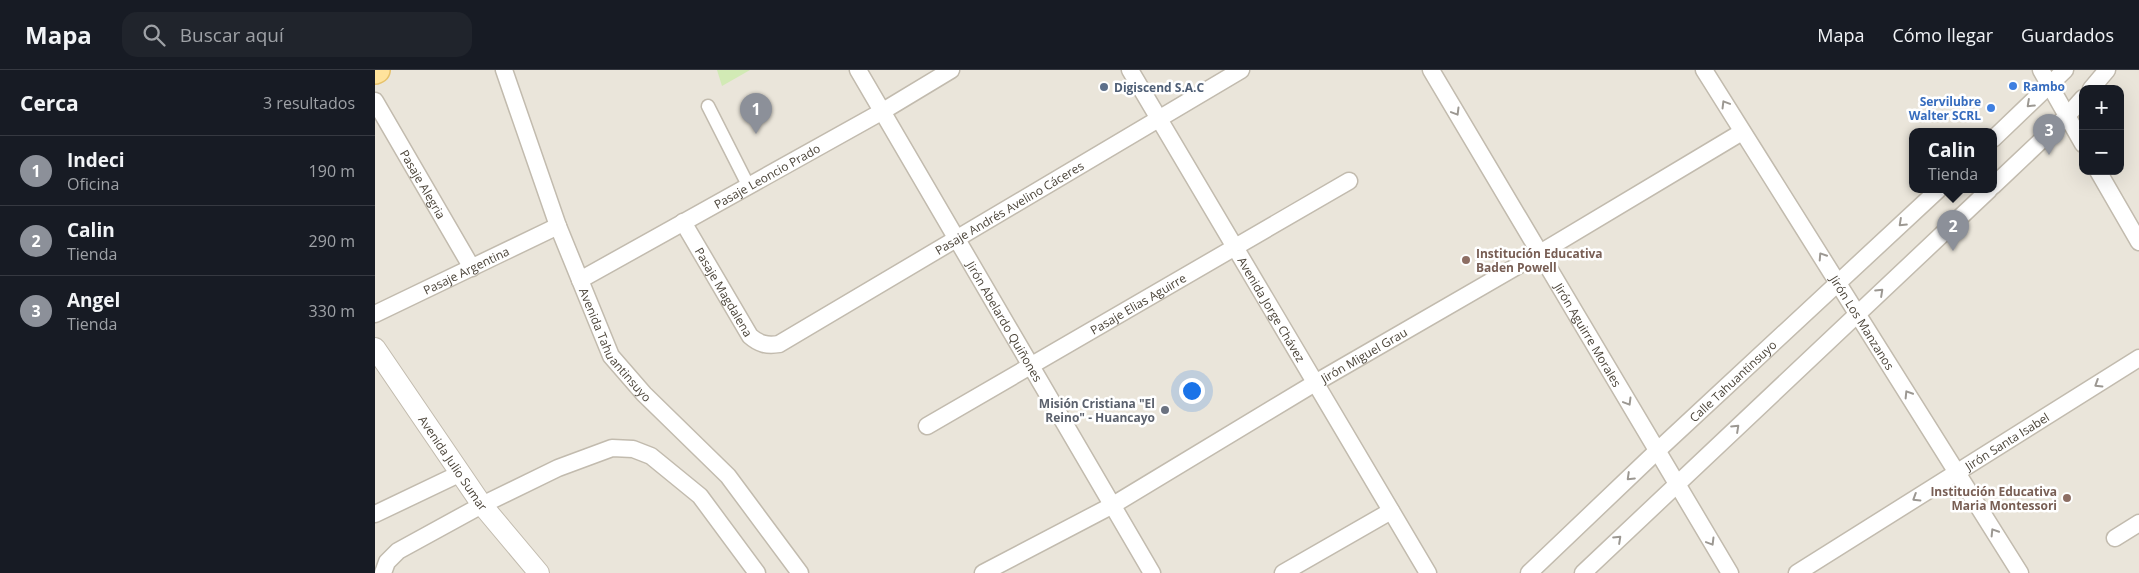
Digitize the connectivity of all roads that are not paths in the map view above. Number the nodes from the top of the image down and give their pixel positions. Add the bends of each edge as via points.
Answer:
1 (504, 70) edge
2 (857, 70) edge
3 (951, 70) edge
4 (1130, 70) edge
5 (1241, 70) edge
6 (1431, 70) edge
7 (1704, 70) edge
8 (2041, 70) edge
9 (2065, 70) edge
10 (2107, 70) edge
11 (2094, 85) edge
12 (2050, 86) junction
13 (375, 101) edge
14 (2079, 102) edge
15 (708, 106) dead end
16 (883, 111) junction
17 (2067, 116) junction
18 (1158, 118) junction
19 (1742, 132) junction
20 (1997, 135) edge
21 (2079, 137) edge
22 (2100, 175) edge
23 (1349, 181) dead end
24 (1997, 182) edge
25 (749, 186) junction
26 (1935, 193) edge
27 (1986, 193) edge
28 (683, 222) junction
29 (558, 226) junction
30 (955, 238) junction
31 (2139, 242) edge
32 (1235, 247) junction
33 (1540, 253) junction
34 (472, 268) junction
35 (580, 280) junction
36 (1838, 282) junction
37 (1857, 313) junction
38 (375, 314) edge
39 (779, 344) joint
40 (375, 348) edge
41 (2139, 358) edge
42 (1029, 366) junction
43 (1315, 383) junction
44 (927, 426) dead end
45 (1657, 451) junction
46 (1957, 472) junction
47 (461, 474) junction
48 (1677, 484) junction
49 (482, 505) junction
50 (1113, 505) junction
51 (1391, 511) junction
52 (375, 514) edge
53 (2139, 523) edge
54 (2115, 538) dead end
55 (383, 573) edge
56 (539, 573) edge
57 (757, 573) edge
58 (801, 573) edge
59 (983, 573) edge
60 (1152, 573) edge
61 (1283, 573) edge
62 (1428, 573) edge
63 (1529, 573) edge
64 (1583, 573) edge
65 (1730, 573) edge
66 (1797, 573) edge
67 (2020, 573) edge

1 - 29 street, Avenida Tahuantinsuyo
2 - 16 street, Jirón Abelardo Quiñones
3 - 16 street, Pasaje Leoncio Prado
4 - 18 street, Avenida Jorge Chávez
5 - 18 street, Pasaje Andrés Avelino Cáceres
6 -> 33 street, Jirón Aguirre Morales
19 -> 7 street, Jirón Los Manzanos
8 - 12 street
9 - 12 street
10 - 11 street
12 - 17 street
12 -> 20 street
13 - 34 street, Pasaje Alegria
14 - 17 street
15 - 25 street
16 - 25 street, Pasaje Leoncio Prado
16 - 30 street, Jirón Abelardo Quiñones
17 - 21 street
17 - 24 street
18 - 30 street, Pasaje Andrés Avelino Cáceres
18 - 32 street, Avenida Jorge Chávez
19 - 33 street, Jirón Miguel Grau
36 -> 19 street, Jirón Los Manzanos
22 - 31 street
23 - 32 street, Pasaje Elias Aguirre
25 - 28 street, Pasaje Leoncio Prado
26 -> 36 street, Calle Tahuantinsuyo
37 -> 27 street
28 - 35 street, Pasaje Leoncio Prado
28 - 39 street, Pasaje Magdalena via 750,336 768,346
29 - 34 street, Pasaje Argentina
29 - 35 street, Avenida Tahuantinsuyo
30 - 39 street, Pasaje Andrés Avelino Cáceres
30 - 42 street, Jirón Abelardo Quiñones
32 - 42 street, Pasaje Elias Aguirre
32 - 43 street, Avenida Jorge Chávez
33 - 43 street, Jirón Miguel Grau
33 -> 45 street, Jirón Aguirre Morales
34 - 38 street, Pasaje Argentina
35 - 58 street, Avenida Tahuantinsuyo via 611,356 644,394 728,476
36 - 37 street, Jirón Los Manzanos
36 - 45 street, Calle Tahuantinsuyo
46 -> 37 street, Jirón Los Manzanos
48 -> 37 street
40 - 47 street, Avenida Julio Sumar
41 -> 46 street, Jirón Santa Isabel
42 - 44 street, Pasaje Elias Aguirre
42 - 50 street, Jirón Abelardo Quiñones
43 - 50 street, Jirón Miguel Grau
43 - 51 street, Avenida Jorge Chávez
45 - 48 street, Jirón Aguirre Morales
45 -> 63 street, Calle Tahuantinsuyo
46 -> 66 street, Jirón Santa Isabel
67 -> 46 street, Jirón Los Manzanos
47 - 49 street, Avenida Julio Sumar
47 - 52 street
64 -> 48 street
48 -> 65 street, Jirón Aguirre Morales
49 - 55 street via 398,551 387,562
49 - 56 street, Avenida Julio Sumar
49 - 57 street via 559,468 612,448 633,449 651,456 700,496
50 - 59 street, Jirón Miguel Grau
50 - 60 street, Jirón Abelardo Quiñones
51 - 61 street
51 - 62 street, Avenida Jorge Chávez
53 - 54 street

